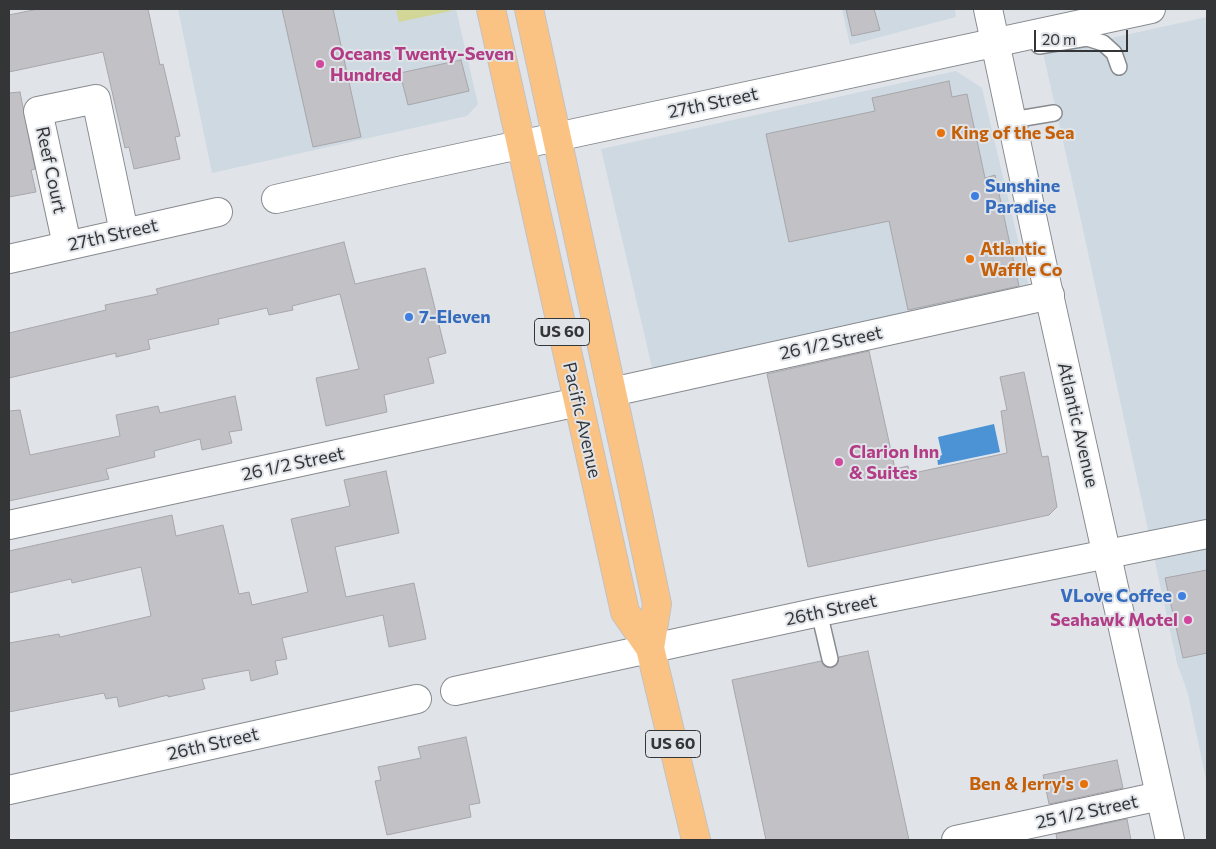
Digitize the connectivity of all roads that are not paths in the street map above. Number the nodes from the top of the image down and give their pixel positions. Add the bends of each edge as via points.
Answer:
1 (491, 9) edge
2 (529, 9) edge
3 (988, 9) edge
4 (1151, 9) edge
5 (997, 48) junction
6 (1119, 67) dead end
7 (1054, 113) dead end
8 (1012, 120) junction
9 (557, 138) junction
10 (521, 146) junction
11 (276, 200) dead end
12 (218, 212) dead end
13 (124, 232) junction
14 (67, 245) junction
15 (9, 259) edge
16 (1050, 295) junction
17 (612, 392) junction
18 (578, 402) junction
19 (9, 525) edge
20 (1207, 534) edge
21 (1107, 553) junction
22 (819, 612) junction
23 (650, 648) junction
24 (830, 659) dead end
25 (455, 690) dead end
26 (417, 699) dead end
27 (9, 790) edge
28 (1160, 796) junction
29 (696, 840) edge
30 (956, 840) edge
31 (1170, 840) edge

1 - 10 highway, Pacific Avenue / US 60
2 - 9 highway, Pacific Avenue / US 60
3 - 5 street, Atlantic Avenue
4 - 5 street, 27th Street
5 - 6 lane via 1087,38 1103,43 1114,53
5 - 8 street, Atlantic Avenue
5 - 9 street, 27th Street
7 - 8 lane
8 - 16 street, Atlantic Avenue
9 - 10 street, 27th Street
9 - 17 highway, Pacific Avenue / US 60
10 - 11 street, 27th Street
10 - 18 highway, Pacific Avenue / US 60
12 - 13 street, 27th Street
13 - 14 street, 27th Street
13 - 14 street, Reef Court via 96,99 38,111
14 - 15 street, 27th Street
16 - 17 street, 26 1/2 Street
16 - 21 street, Atlantic Avenue
17 - 23 highway, Pacific Avenue / US 60 via 657,604
18 - 19 street, 26 1/2 Street
18 - 23 highway, Pacific Avenue / US 60 via 625,612
20 - 21 street, 26th Street
21 - 22 street, 26th Street
21 - 28 street, Atlantic Avenue
22 - 23 street, 26th Street
22 - 24 lane
23 - 25 street, 26th Street
23 - 29 highway, Pacific Avenue / US 60
26 - 27 street, 26th Street
28 - 30 street, 25 1/2 Street
28 - 31 street, Atlantic Avenue

